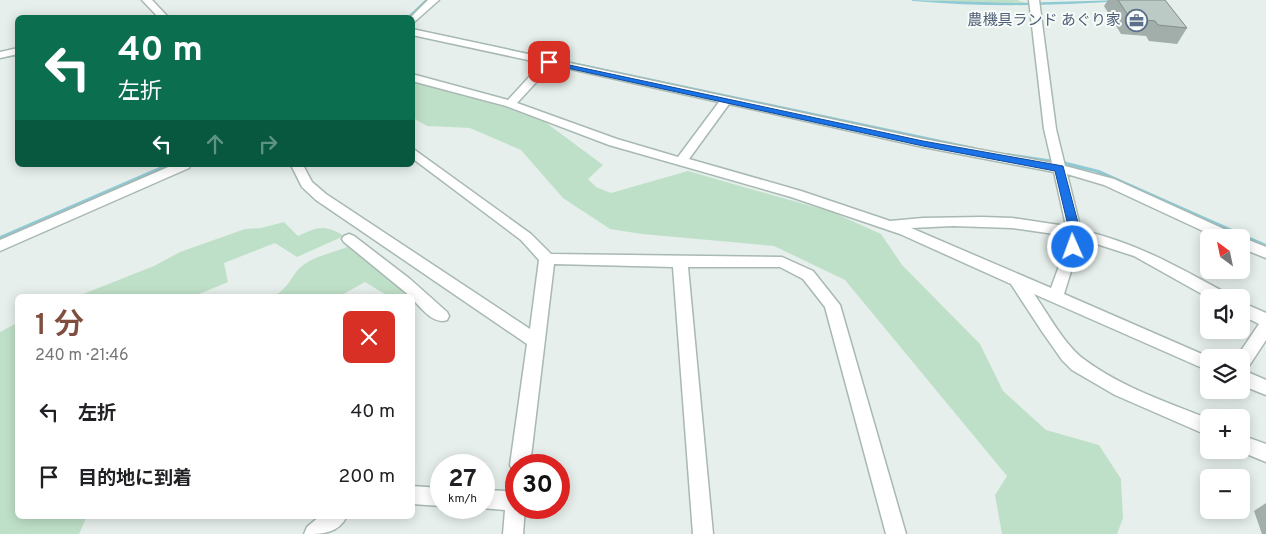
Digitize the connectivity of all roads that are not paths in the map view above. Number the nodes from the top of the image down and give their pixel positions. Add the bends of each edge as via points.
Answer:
1 (148, 0) edge
2 (434, 0) edge
3 (1034, 3) edge
4 (159, 15) edge
5 (415, 17) edge
6 (415, 33) edge
7 (15, 52) edge
8 (0, 55) edge
9 (549, 62) junction
10 (415, 78) edge
11 (726, 100) junction
12 (510, 104) junction
13 (415, 154) edge
14 (682, 160) junction
15 (1058, 164) junction
16 (179, 167) edge
17 (298, 167) edge
18 (889, 226) junction
19 (1212, 229) edge
20 (1075, 234) junction
21 (349, 239) dead end
22 (0, 246) edge
23 (1250, 246) edge
24 (1266, 253) edge
25 (547, 259) junction
26 (680, 262) junction
27 (1016, 280) junction
28 (1205, 289) edge
29 (1055, 298) junction
30 (1250, 312) edge
31 (442, 316) dead end
32 (1266, 320) edge
33 (1266, 327) edge
34 (537, 342) junction
35 (1250, 351) edge
36 (1200, 360) edge
37 (1250, 381) edge
38 (1266, 388) edge
39 (1200, 424) edge
40 (1250, 447) edge
41 (522, 454) edge
42 (1266, 454) edge
43 (415, 495) edge
44 (430, 496) edge
45 (333, 519) edge
46 (514, 519) edge
47 (314, 534) edge
48 (513, 534) edge
49 (703, 534) edge
50 (896, 534) edge

1 - 4 street
2 - 5 street
3 - 15 street via 1050,129
6 - 9 street
7 - 8 street
9 - 11 street
9 - 12 street
10 - 12 street
11 - 14 street
11 - 15 street via 866,127 951,149
12 - 14 street via 613,142
13 - 25 street via 526,237
14 - 18 street
15 - 19 street via 1109,182
15 - 20 street
16 - 22 street
17 - 34 street via 307,184 321,197
18 - 20 street via 934,221 1010,222
18 - 27 street
20 - 28 street via 1126,248
20 - 29 street
21 - 31 street
23 - 24 street
25 - 26 street
25 - 34 street
26 - 49 street
26 - 50 street via 782,262 808,275 832,305
27 - 29 street
27 - 39 street via 1078,365 1121,390
29 - 36 street
30 - 32 street
33 - 35 street
34 - 41 street
37 - 38 street
40 - 42 street
43 - 44 street
45 - 47 street
46 - 48 street

